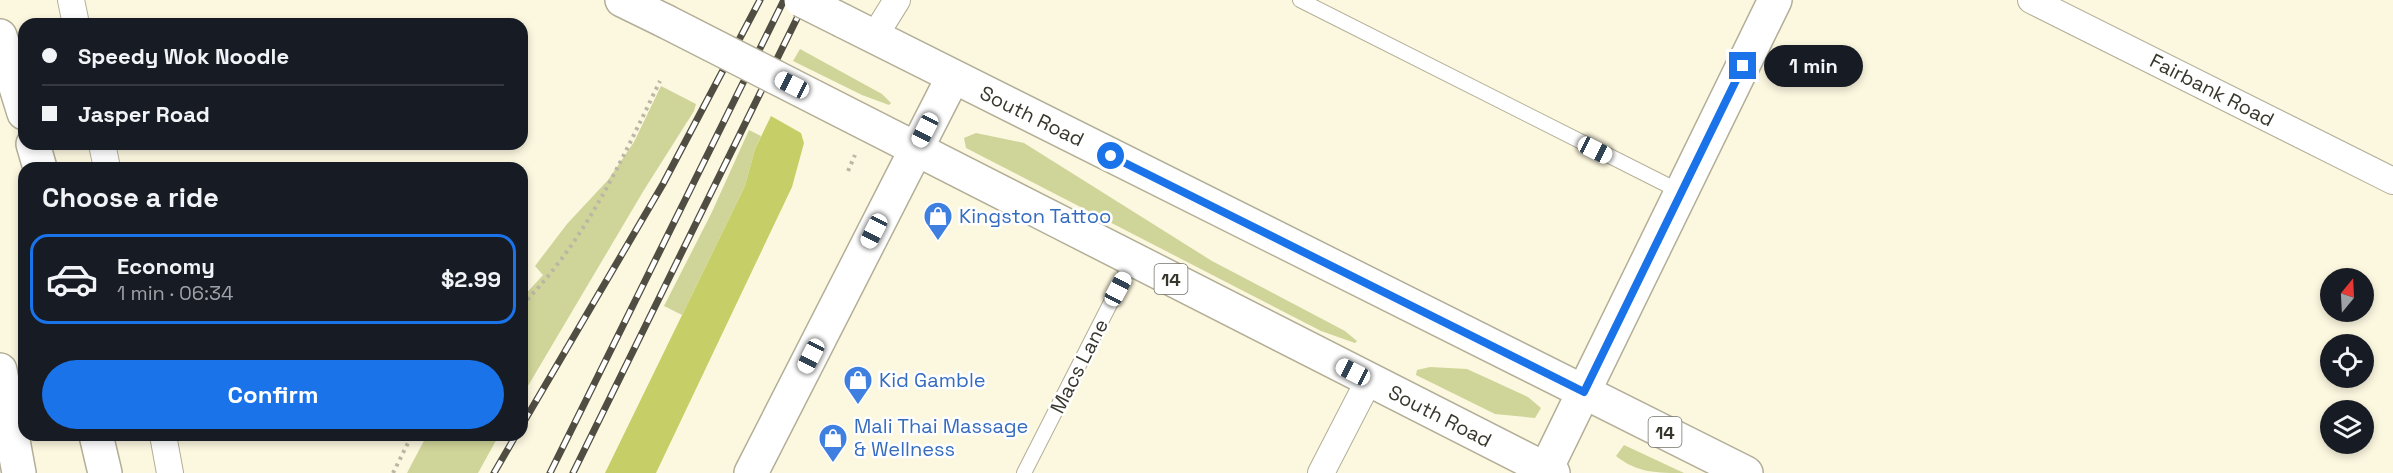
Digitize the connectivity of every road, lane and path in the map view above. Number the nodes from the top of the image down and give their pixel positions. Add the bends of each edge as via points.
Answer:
1 (71, 0) edge
2 (622, 0) edge
3 (801, 0) edge
4 (897, 0) edge
5 (1300, 0) edge
6 (1775, 0) edge
7 (2031, 0) edge
8 (75, 18) edge
9 (0, 36) edge
10 (874, 37) junction
11 (953, 77) junction
12 (660, 81) dead end
13 (18, 94) edge
14 (916, 148) junction
15 (2393, 181) edge
16 (1683, 193) junction
17 (1133, 260) junction
18 (528, 299) edge
19 (0, 370) edge
20 (1369, 380) junction
21 (1584, 392) junction
22 (97, 441) edge
23 (162, 441) edge
24 (409, 441) edge
25 (1549, 471) edge
26 (19, 473) edge
27 (105, 473) edge
28 (170, 473) edge
29 (393, 473) edge
30 (751, 473) edge
31 (1024, 473) edge
32 (1321, 473) edge
33 (1746, 473) edge

1 - 8 street
2 - 14 main road, South Road / 14, bridge
3 - 10 main road, South Road / 14, bridge
4 - 10 street
5 - 16 lane
6 - 16 main road
7 - 15 street, Fairbank Road
9 - 13 main road
10 - 11 main road, South Road / 14
11 - 14 main road
11 - 21 main road, South Road / 14
12 - 18 path via 604,196 559,265
14 - 17 main road, South Road / 14
14 - 30 main road
16 - 21 main road
17 - 20 main road, South Road / 14
17 - 31 lane, Macs Lane
19 - 26 main road
20 - 25 main road, South Road / 14
20 - 32 street
21 - 25 main road
21 - 33 main road, South Road / 14
22 - 27 main road
23 - 28 street
24 - 29 path

